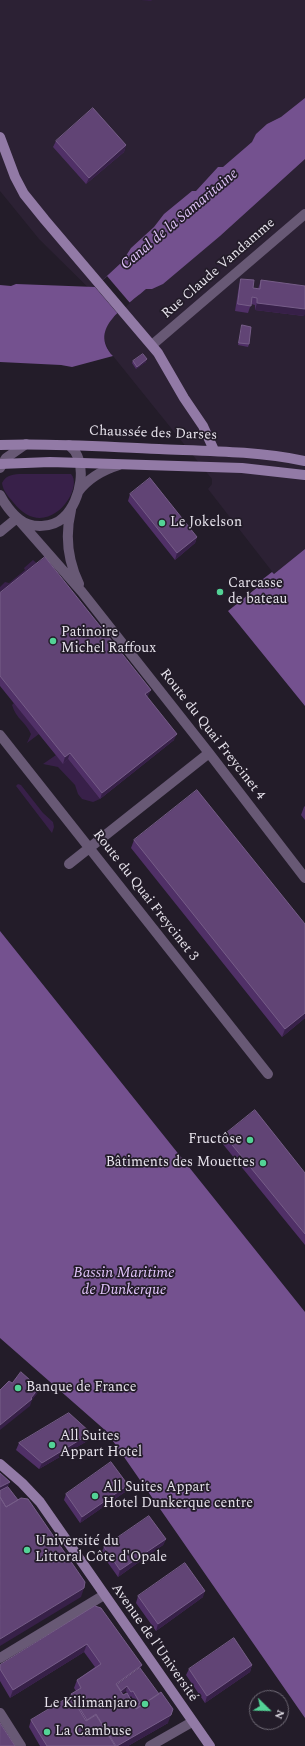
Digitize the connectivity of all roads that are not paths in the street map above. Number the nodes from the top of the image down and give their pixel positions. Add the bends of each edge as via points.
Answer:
1 (0, 137) edge
2 (305, 214) edge
3 (152, 345) junction
4 (26, 444) junction
5 (0, 445) edge
6 (69, 445) junction
7 (214, 450) junction
8 (305, 461) edge
9 (79, 463) junction
10 (121, 464) junction
11 (1, 465) edge
12 (305, 476) edge
13 (77, 493) junction
14 (1, 497) edge
15 (71, 509) junction
16 (17, 518) junction
17 (0, 532) edge
18 (82, 592) junction
19 (0, 735) edge
20 (209, 753) junction
21 (89, 848) junction
22 (69, 864) dead end
23 (305, 878) edge
24 (268, 1074) dead end
25 (0, 1464) edge
26 (104, 1594) junction
27 (0, 1658) edge
28 (0, 1713) edge
29 (192, 1722) junction
30 (22, 1746) edge
31 (150, 1746) edge
32 (210, 1746) edge

1 - 3 street via 24,194
2 - 3 street, Rue Claude Vandamme
3 - 7 street via 203,426
4 - 5 street, Chaussée des Darses
4 - 6 street, Chaussée des Darses
4 - 11 street via 9,454
6 - 7 street, Chaussée des Darses
6 - 9 street via 76,453
7 - 8 street, Chaussée des Darses
9 - 10 street
9 - 11 street
9 - 13 street
10 - 12 street via 252,468
10 - 13 street via 91,478
13 - 15 street, Route du Quai Freycinet 4
14 - 16 street, Route du Quai Freycinet 4
15 - 16 street via 63,518 50,525 37,526
15 - 18 street, Route du Quai Freycinet 4 via 67,529 68,546 74,573
16 - 17 street
16 - 18 street, Route du Quai Freycinet 4
18 - 20 street, Route du Quai Freycinet 4
19 - 21 street, Route du Quai Freycinet 3
20 - 21 street
20 - 23 street, Route du Quai Freycinet 4
21 - 22 street
21 - 24 street, Route du Quai Freycinet 3
25 - 26 street, Avenue de l'Université via 40,1502
26 - 27 street
26 - 29 street, Avenue de l'Université
28 - 30 street
29 - 31 street
29 - 32 street, Avenue de l'Université

